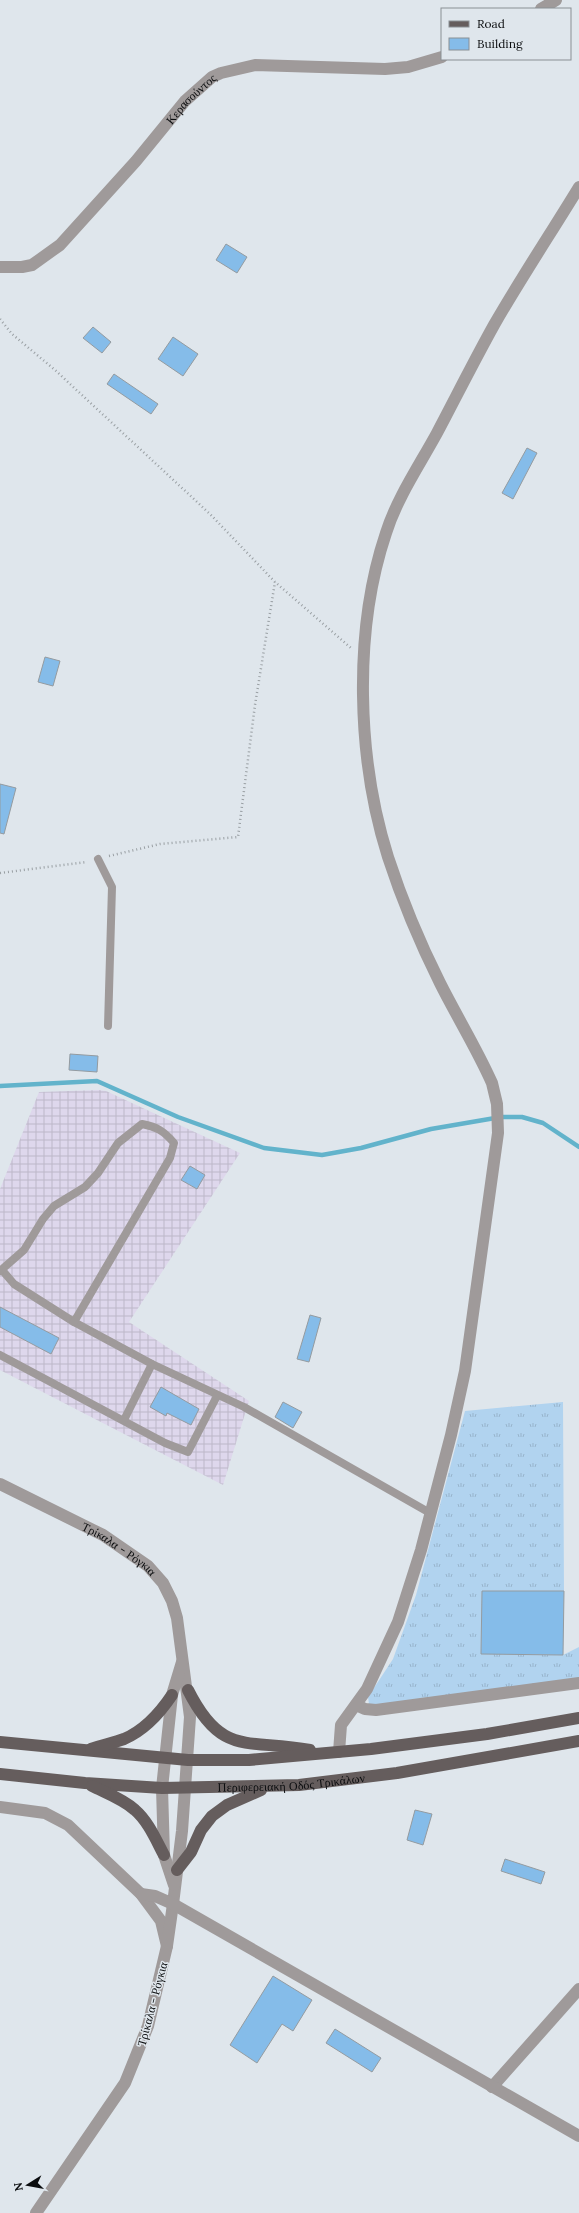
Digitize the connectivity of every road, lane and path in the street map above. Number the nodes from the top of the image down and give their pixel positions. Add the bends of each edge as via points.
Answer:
1 (556, 0) edge
2 (543, 8) edge
3 (441, 58) edge
4 (579, 188) edge
5 (0, 267) edge
6 (0, 319) edge
7 (275, 582) junction
8 (364, 659) junction
9 (98, 859) junction
10 (0, 873) edge
11 (108, 1026) dead end
12 (1, 1270) edge
13 (74, 1322) junction
14 (0, 1355) edge
15 (152, 1364) junction
16 (217, 1396) junction
17 (124, 1420) junction
18 (0, 1484) edge
19 (430, 1513) junction
20 (182, 1659) junction
21 (579, 1683) edge
22 (188, 1690) junction
23 (172, 1695) junction
24 (356, 1705) junction
25 (579, 1718) edge
26 (579, 1741) edge
27 (0, 1742) edge
28 (89, 1750) junction
29 (333, 1752) junction
30 (164, 1758) junction
31 (188, 1760) junction
32 (0, 1774) edge
33 (85, 1783) junction
34 (270, 1786) junction
35 (162, 1788) junction
36 (186, 1788) junction
37 (0, 1807) edge
38 (164, 1855) junction
39 (177, 1870) junction
40 (174, 1885) junction
41 (141, 1894) junction
42 (173, 1904) junction
43 (167, 1946) junction
44 (579, 1989) edge
45 (492, 2087) junction
46 (579, 2136) edge
47 (36, 2213) edge

1 - 2 street
3 - 5 street, Κερασούντος via 408,67 385,69 255,65 216,75 185,101 136,161 60,245 32,265
4 - 8 street via 494,325 394,513 386,531 374,576 368,609
6 - 7 path via 12,334 55,370 210,514
7 - 8 path
7 - 9 path via 255,705 238,837 160,844
8 - 19 street via 367,746 374,801 383,840 420,941 485,1068 498,1104 498,1133 465,1371
9 - 10 path via 60,867
9 - 11 lane via 112,887
12 - 13 lane via 19,1288
12 - 13 lane via 24,1250 54,1206 85,1187 94,1178 118,1144 142,1124 156,1126 174,1143 170,1158
13 - 15 lane
14 - 17 lane
15 - 16 lane
15 - 17 lane
16 - 17 lane via 188,1452 165,1443
16 - 19 lane via 244,1407
18 - 20 street, Τρίκαλα - Ρόγκια via 103,1535 148,1566 163,1583 172,1601 177,1618
19 - 24 street via 398,1622 372,1678
20 - 22 street, Τρίκαλα - Ρόγκια
20 - 23 street, Τρίκαλα - Ρόγκια
21 - 24 street via 376,1710
22 - 29 main road via 199,1712 210,1726 225,1737 253,1745
22 - 31 street, Τρίκαλα - Ρόγκια
23 - 28 main road via 148,1724 124,1738
23 - 30 street, Τρίκαλα - Ρόγκια
24 - 29 street via 341,1725
25 - 29 main road, Περιφερειακή Οδός Τρικάλων via 487,1734
26 - 34 main road, Περιφερειακή Οδός Τρικάλων via 397,1773
27 - 28 main road, Περιφερειακή Οδός Τρικάλων
28 - 30 main road, Περιφερειακή Οδός Τρικάλων
29 - 31 main road, Περιφερειακή Οδός Τρικάλων via 249,1760
30 - 31 main road, Περιφερειακή Οδός Τρικάλων
30 - 35 street, Τρίκαλα - Ρόγκια
31 - 36 street, Τρίκαλα - Ρόγκια
32 - 33 main road, Περιφερειακή Οδός Τρικάλων
33 - 35 main road, Περιφερειακή Οδός Τρικάλων
33 - 38 main road via 136,1810
34 - 36 main road, Περιφερειακή Οδός Τρικάλων
34 - 39 main road via 227,1805 212,1816
35 - 36 main road, Περιφερειακή Οδός Τρικάλων
35 - 38 street, Τρίκαλα - Ρόγκια
36 - 39 street, Τρίκαλα - Ρόγκια
37 - 41 street via 33,1810 55,1817 68,1825
38 - 40 street, Τρίκαλα - Ρόγκια
39 - 40 street, Τρίκαλα - Ρόγκια
40 - 42 street, Τρίκαλα - Ρόγκια
41 - 42 street via 155,1896
41 - 43 street via 160,1921
42 - 43 street, Τρίκαλα - Ρόγκια
42 - 45 street
43 - 47 street, Τρίκαλα - Ρόγκια via 148,2026 125,2083
44 - 45 street
45 - 46 street

